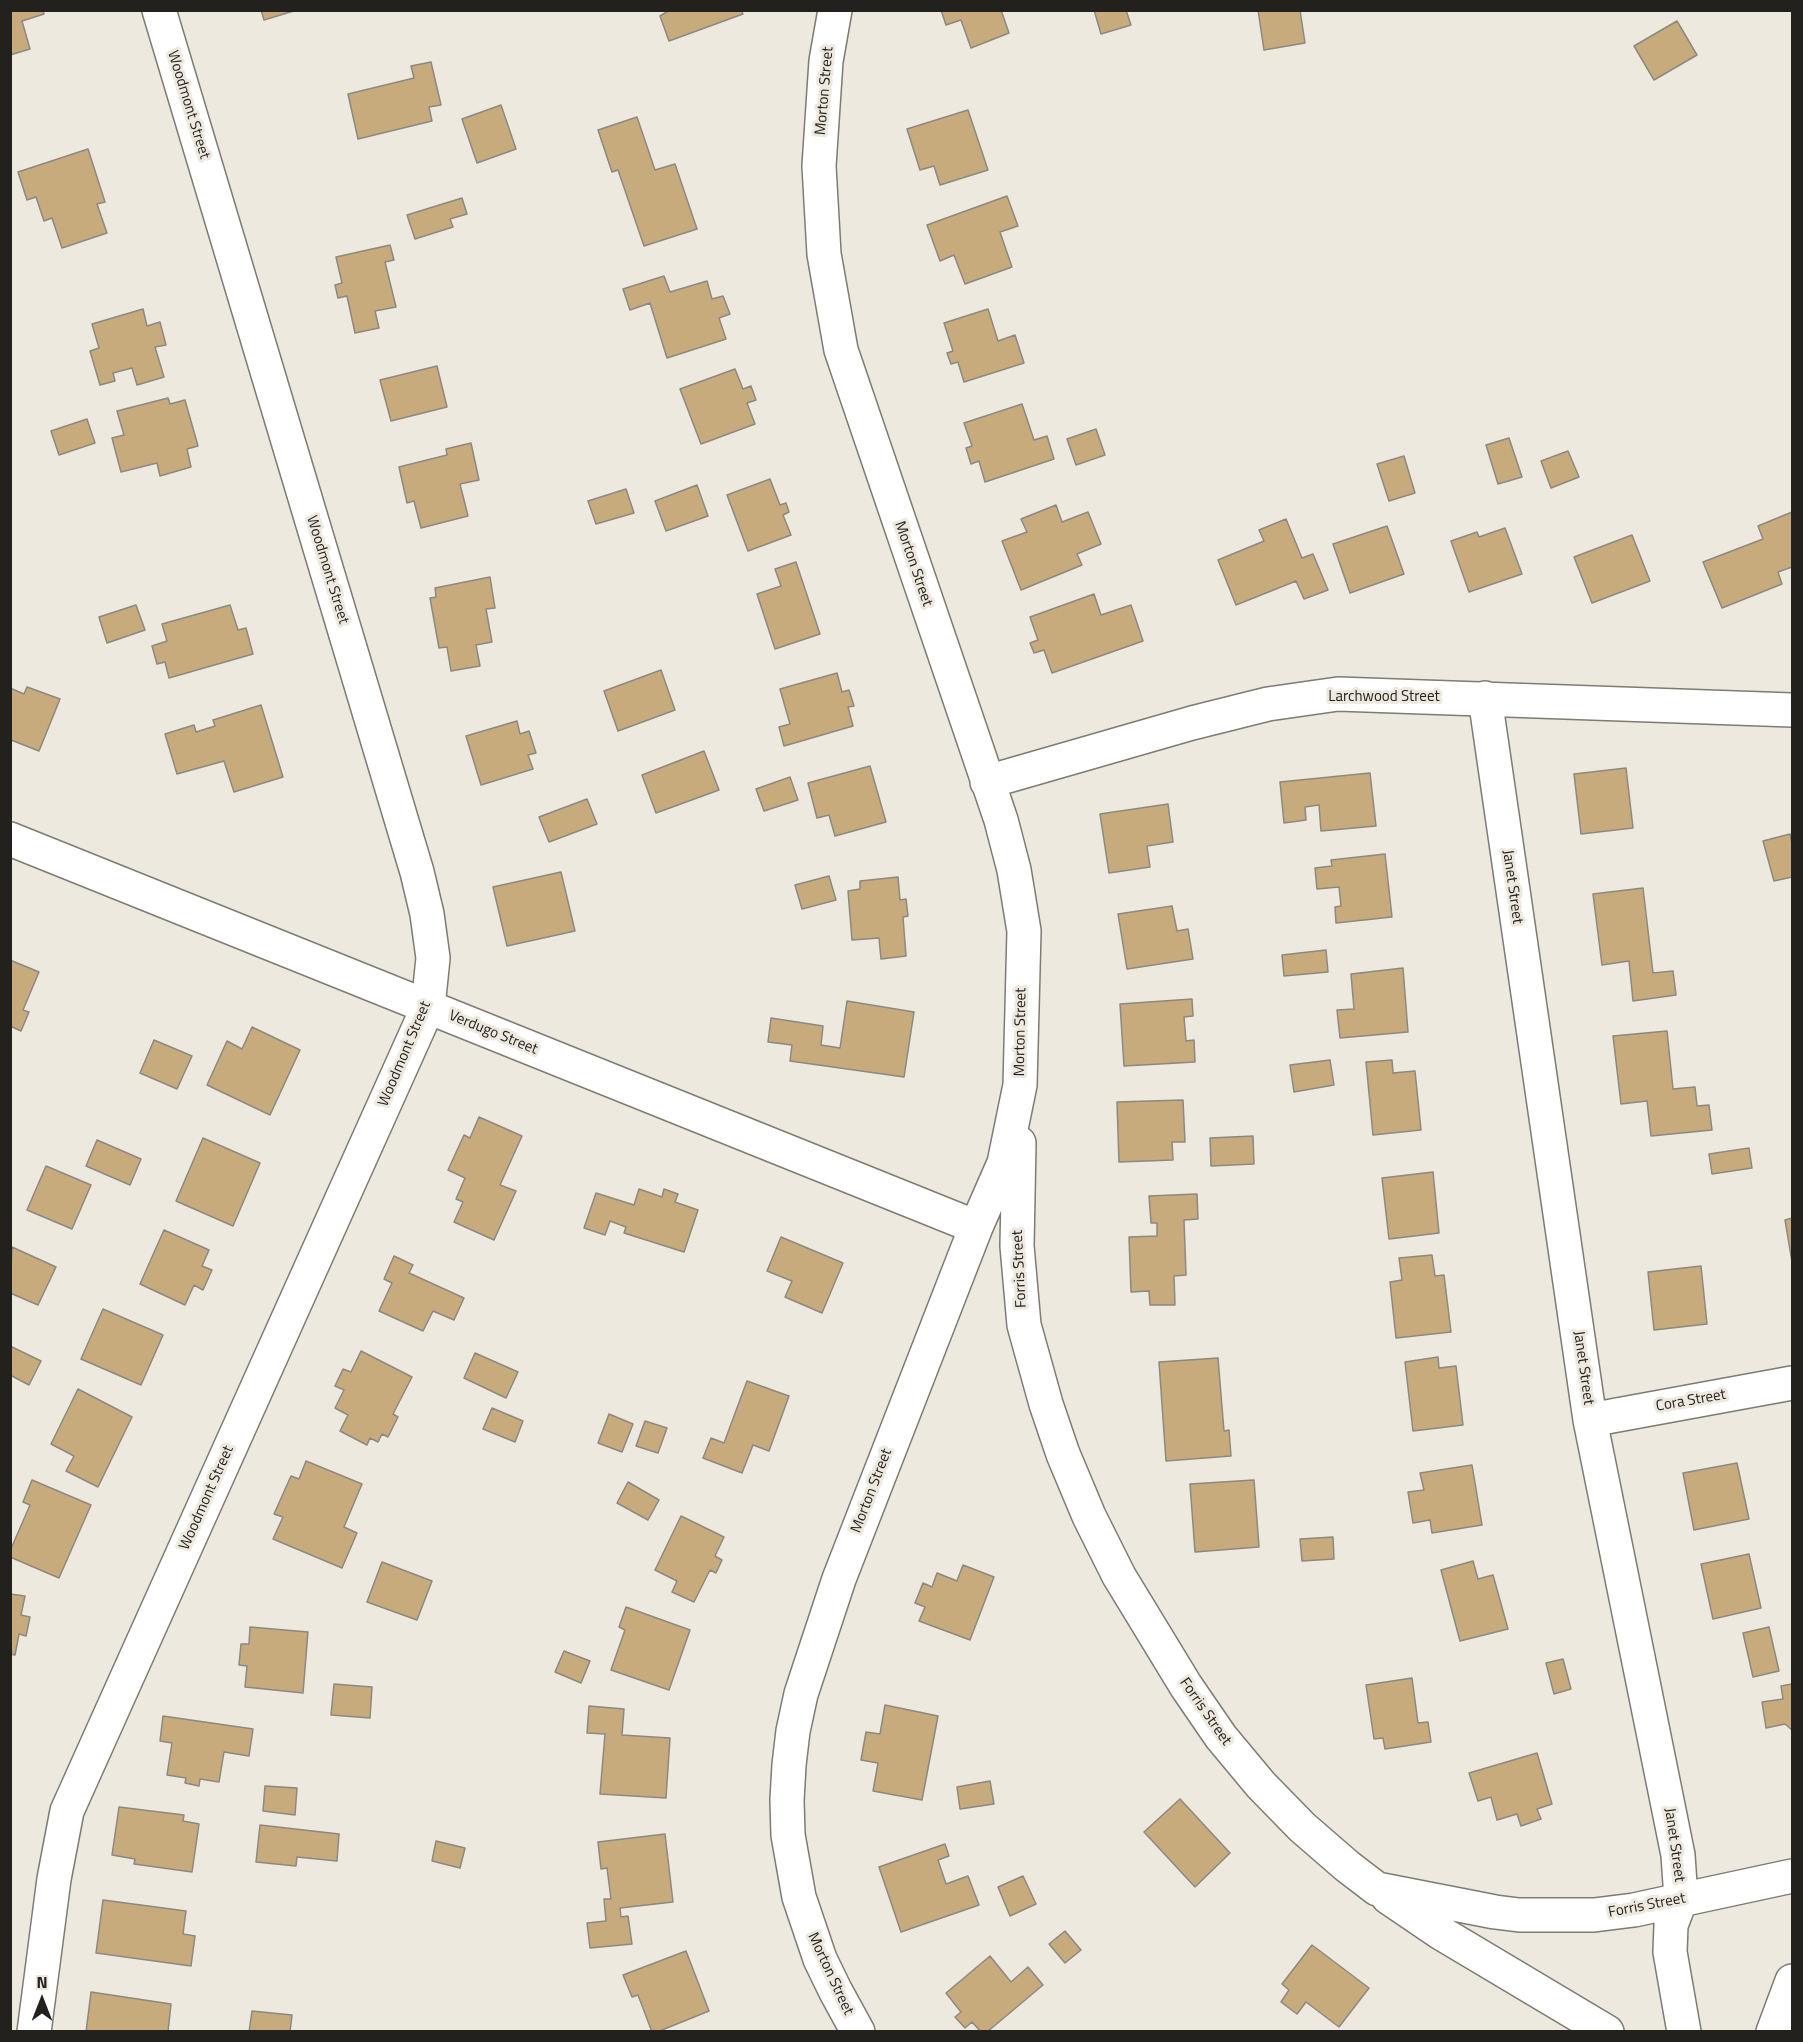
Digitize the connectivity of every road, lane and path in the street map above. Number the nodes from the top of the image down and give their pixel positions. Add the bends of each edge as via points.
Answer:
1 (159, 10) edge
2 (835, 10) edge
3 (1485, 698) junction
4 (1792, 710) edge
5 (987, 782) junction
6 (10, 839) edge
7 (428, 1007) junction
8 (1020, 1085) junction
9 (975, 1227) junction
10 (1792, 1383) edge
11 (1590, 1420) junction
12 (1792, 1876) edge
13 (1377, 1889) junction
14 (1681, 1899) junction
15 (1792, 1981) edge
16 (34, 2031) edge
17 (858, 2031) edge
18 (1607, 2031) edge
19 (1684, 2031) edge
20 (1773, 2031) edge

1 - 7 street, Woodmont Street via 417,872 428,914 433,958
2 - 5 street, Morton Street via 826,61 819,166 824,254 841,350
3 - 4 street, Larchwood Street
3 - 5 street, Larchwood Street via 1338,694 1268,704
3 - 11 street, Janet Street
5 - 8 street, Morton Street via 1007,840 1024,931
6 - 7 street, Verdugo Street
7 - 9 street, Verdugo Street
7 - 16 street, Woodmont Street via 67,1811
8 - 9 street, Morton Street via 1004,1163
8 - 13 street, Forris Street via 1017,1246 1024,1325 1063,1454 1089,1516 1152,1634 1221,1737 1302,1827
9 - 17 street, Morton Street via 839,1579 801,1694 793,1731 787,1800 796,1886 820,1959
10 - 11 street, Cora Street
11 - 14 street, Janet Street via 1678,1855
12 - 14 street, Forris Street
13 - 14 street, Forris Street via 1519,1915 1594,1915
13 - 18 street via 1441,1933
14 - 19 street, Janet Street via 1671,1925 1670,1952
15 - 20 street

